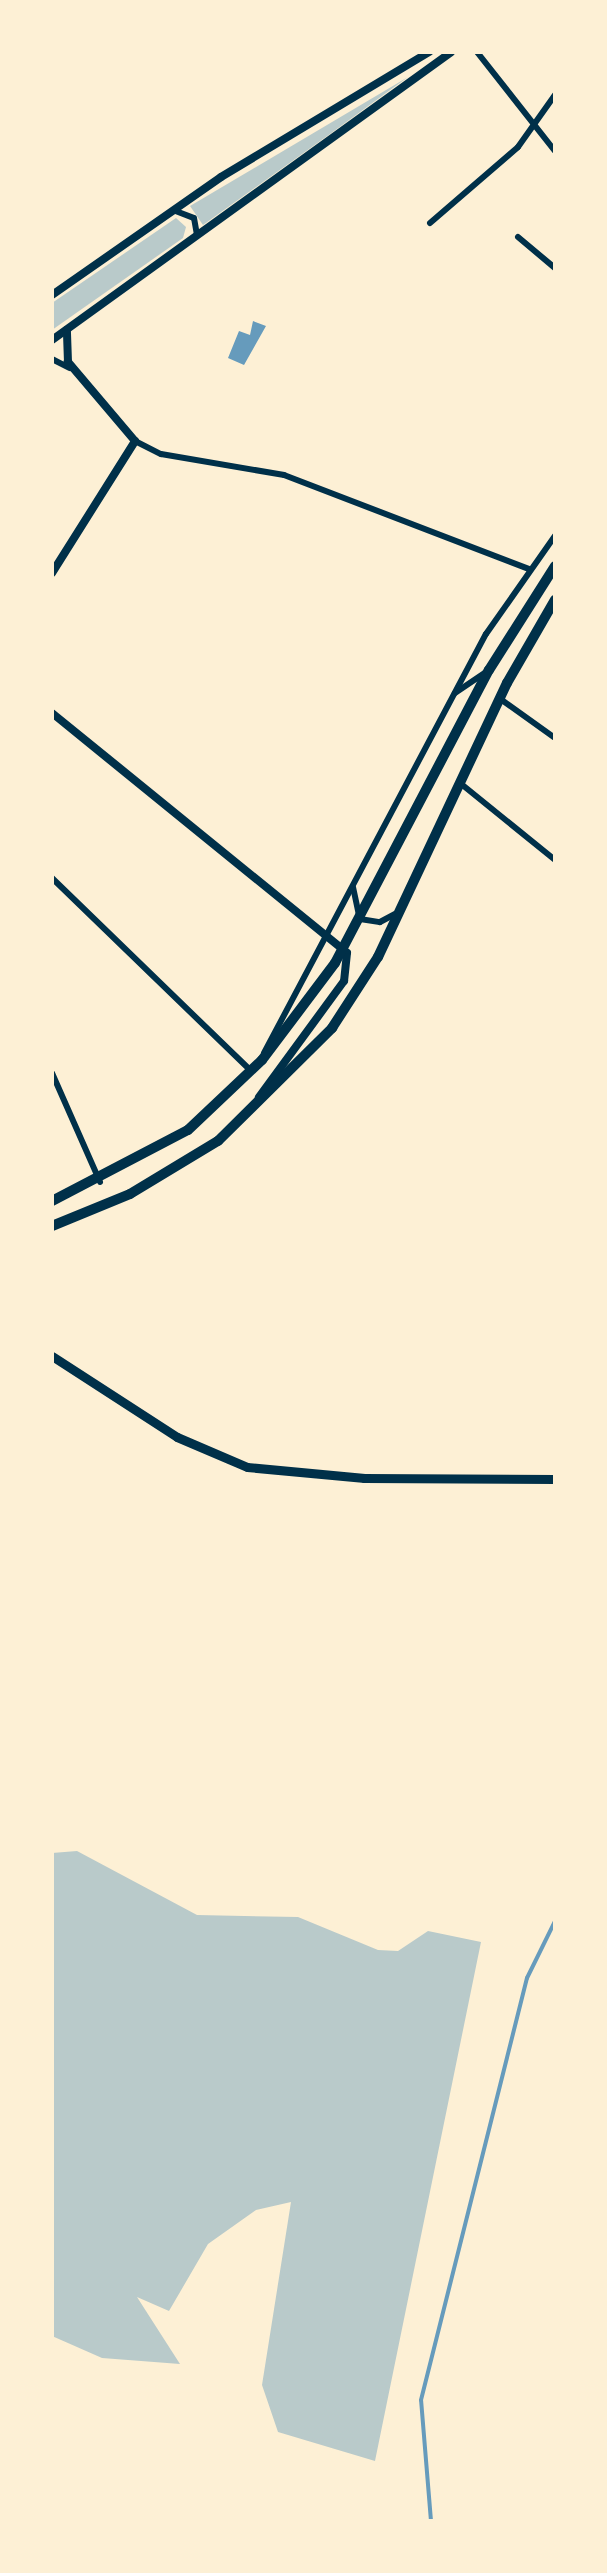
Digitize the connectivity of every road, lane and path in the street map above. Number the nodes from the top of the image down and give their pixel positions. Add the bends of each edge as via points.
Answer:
1 (429, 52) edge
2 (451, 52) edge
3 (477, 52) edge
4 (555, 95) edge
5 (533, 127) junction
6 (555, 151) edge
7 (172, 210) junction
8 (430, 223) dead end
9 (518, 237) dead end
10 (196, 238) junction
11 (555, 268) edge
12 (52, 295) edge
13 (68, 330) junction
14 (52, 340) edge
15 (52, 359) edge
16 (72, 369) junction
17 (135, 441) junction
18 (555, 536) edge
19 (555, 566) edge
20 (529, 569) junction
21 (52, 573) edge
22 (555, 600) edge
23 (489, 670) junction
24 (454, 693) junction
25 (499, 698) junction
26 (52, 713) edge
27 (555, 738) edge
28 (460, 783) junction
29 (555, 860) edge
30 (52, 878) edge
31 (354, 884) junction
32 (400, 908) junction
33 (360, 919) junction
34 (323, 930) junction
35 (343, 948) junction
36 (262, 1060) junction
37 (251, 1071) junction
38 (52, 1073) edge
39 (251, 1112) junction
40 (100, 1182) junction
41 (52, 1201) edge
42 (52, 1226) edge
43 (52, 1356) edge
44 (555, 1479) edge

1 - 7 street
2 - 10 street
3 - 5 street
4 - 5 street
5 - 6 street
5 - 8 street
7 - 10 street via 194,218
7 - 12 street
9 - 11 street
10 - 13 street
13 - 14 street
13 - 16 street
15 - 16 street
16 - 17 street
17 - 20 street via 161,454 284,475
17 - 21 street
18 - 20 street
19 - 23 main road
20 - 24 street
22 - 25 main road
23 - 24 street
23 - 33 main road
24 - 31 street
25 - 27 street
25 - 28 main road
26 - 34 street
28 - 29 street
28 - 32 main road
30 - 37 street
31 - 33 street via 352,907
31 - 34 street
32 - 33 street via 380,922
32 - 39 main road via 344,1012
33 - 35 main road
34 - 35 street
34 - 36 street
35 - 36 main road
35 - 39 street via 344,981
36 - 37 main road
37 - 40 main road via 188,1130
38 - 40 street
39 - 42 main road via 145,1186
40 - 41 main road
43 - 44 main road via 177,1437 247,1467 364,1478

